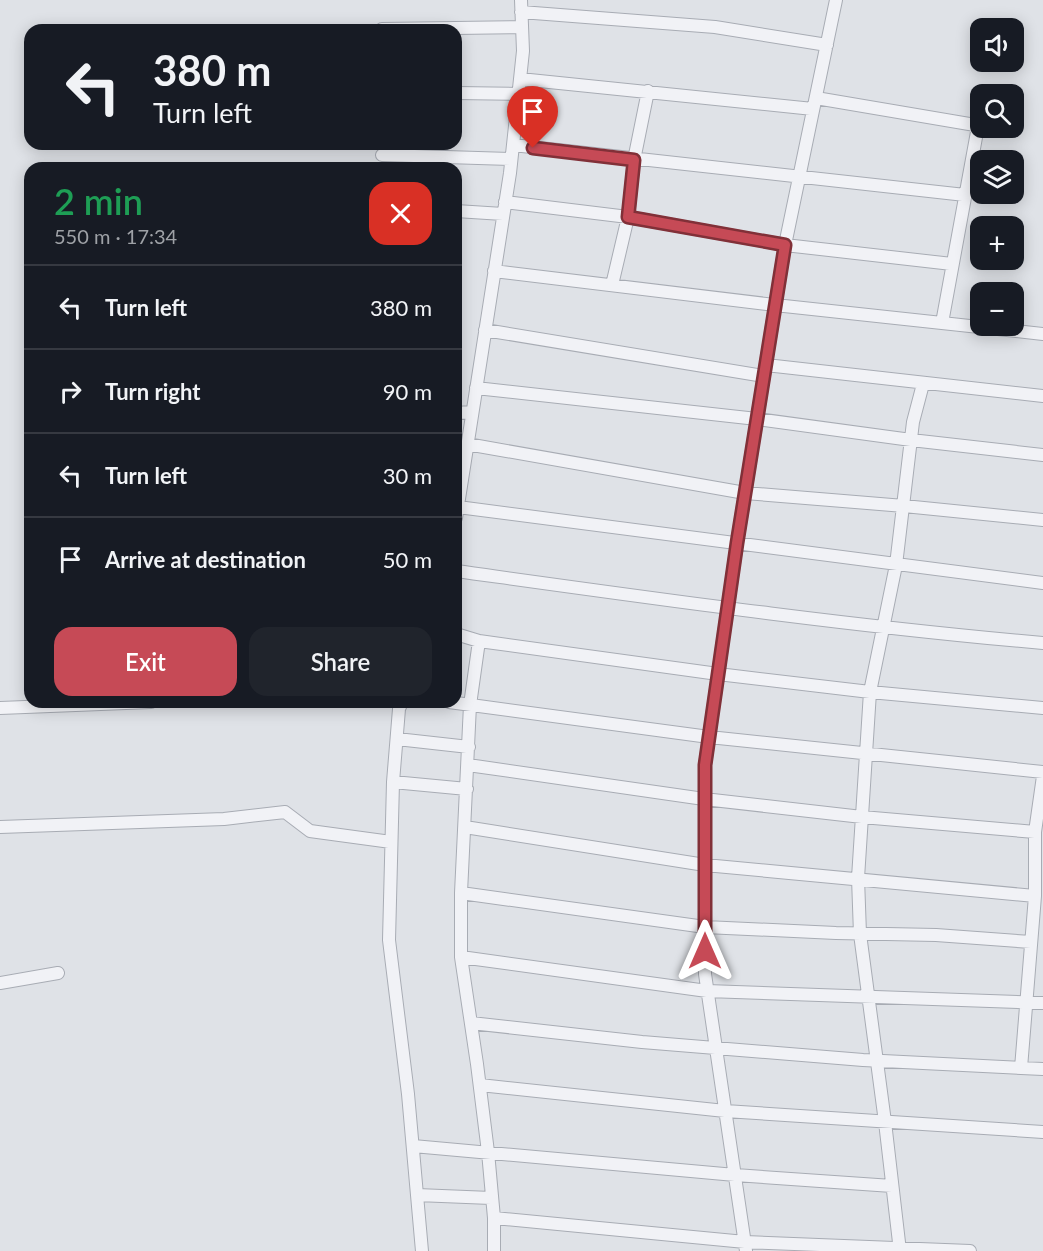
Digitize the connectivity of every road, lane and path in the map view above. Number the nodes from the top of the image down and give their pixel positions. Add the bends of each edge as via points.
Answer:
1 (836, 0) edge
2 (521, 6) edge
3 (522, 27) junction
4 (462, 28) edge
5 (827, 45) junction
6 (520, 79) junction
7 (648, 92) junction
8 (462, 93) edge
9 (518, 94) junction
10 (814, 104) junction
11 (513, 145) junction
12 (382, 155) dead end
13 (511, 159) junction
14 (634, 160) junction
15 (799, 177) junction
16 (965, 195) junction
17 (504, 208) junction
18 (462, 211) edge
19 (628, 217) junction
20 (785, 245) junction
21 (952, 264) junction
22 (494, 271) junction
23 (612, 285) junction
24 (775, 305) junction
25 (942, 323) junction
26 (485, 330) junction
27 (1043, 334) edge
28 (765, 370) junction
29 (922, 384) junction
30 (476, 388) junction
31 (1043, 396) edge
32 (462, 412) edge
33 (472, 412) junction
34 (757, 418) junction
35 (911, 440) junction
36 (467, 444) junction
37 (1043, 455) edge
38 (462, 463) edge
39 (745, 493) junction
40 (904, 506) junction
41 (462, 513) edge
42 (1043, 520) edge
43 (737, 543) junction
44 (897, 565) junction
45 (462, 572) edge
46 (1043, 584) edge
47 (727, 609) junction
48 (883, 627) junction
49 (462, 636) edge
50 (479, 641) junction
51 (1043, 642) edge
52 (718, 674) junction
53 (870, 692) junction
54 (462, 704) edge
55 (470, 705) junction
56 (24, 707) edge
57 (0, 708) edge
58 (400, 708) edge
59 (1043, 708) edge
60 (709, 737) junction
61 (397, 739) junction
62 (469, 747) junction
63 (867, 753) junction
64 (468, 765) junction
65 (1043, 774) edge
66 (393, 782) junction
67 (467, 789) junction
68 (704, 799) junction
69 (862, 817) junction
70 (0, 827) edge
71 (465, 827) junction
72 (1035, 832) junction
73 (391, 842) junction
74 (705, 865) junction
75 (858, 878) junction
76 (461, 893) junction
77 (1035, 896) junction
78 (705, 927) junction
79 (860, 934) junction
80 (1031, 942) junction
81 (461, 957) junction
82 (58, 973) dead end
83 (0, 983) edge
84 (707, 991) junction
85 (868, 997) junction
86 (1027, 1002) junction
87 (1043, 1003) edge
88 (471, 1023) junction
89 (716, 1047) junction
90 (876, 1061) junction
91 (1021, 1068) junction
92 (1043, 1070) edge
93 (480, 1085) junction
94 (725, 1111) junction
95 (885, 1122) junction
96 (1043, 1132) edge
97 (413, 1146) junction
98 (488, 1152) junction
99 (735, 1174) junction
100 (892, 1186) junction
101 (417, 1195) junction
102 (491, 1198) junction
103 (494, 1218) junction
104 (745, 1247) edge
105 (900, 1250) edge
106 (422, 1251) edge
107 (494, 1251) edge
108 (970, 1251) edge

1 - 5 street
2 - 3 street
2 - 5 street via 715,27
3 - 4 street
3 - 6 street
5 - 10 street
6 - 7 street
6 - 9 street
7 - 10 street
7 - 14 street
8 - 9 street
9 - 11 street
10 - 15 street
10 - 16 street via 975,125
11 - 13 street
11 - 14 street
12 - 13 street
13 - 17 street
14 - 15 street
14 - 19 street
15 - 16 street
15 - 20 street
16 - 21 street
17 - 18 street
17 - 19 street
17 - 22 street
19 - 20 street
19 - 23 street
20 - 21 street
20 - 24 street
21 - 25 street
22 - 23 street
22 - 26 street
23 - 24 street
24 - 25 street
24 - 28 street
25 - 27 street
26 - 28 street
26 - 30 street
28 - 29 street
28 - 34 street
29 - 31 street
29 - 35 street
30 - 33 street
30 - 34 street
32 - 33 street
33 - 36 street
34 - 35 street
34 - 39 street
35 - 37 street
35 - 40 street
36 - 38 street
36 - 39 street
39 - 40 street
39 - 43 street
40 - 42 street
40 - 44 street
41 - 43 street
43 - 44 street
43 - 47 street
44 - 46 street
44 - 48 street
45 - 47 street
47 - 48 street
47 - 52 street
48 - 51 street
48 - 53 street
49 - 50 street
50 - 52 street
50 - 55 street
52 - 53 street
52 - 60 street
53 - 59 street
53 - 63 street
54 - 55 street
55 - 60 street
55 - 62 street
56 - 57 street
58 - 61 street
60 - 63 street
60 - 68 street
61 - 62 street
61 - 66 street
62 - 64 street
63 - 65 street
63 - 69 street
64 - 67 street
64 - 68 street
65 - 72 street
66 - 67 street
66 - 73 street
67 - 71 street
68 - 69 street
68 - 74 street
69 - 72 street
69 - 75 street
70 - 73 street via 224,819 285,812 310,831
71 - 74 street
71 - 76 street
72 - 77 street
73 - 97 street via 389,940
74 - 75 street
74 - 78 street
75 - 77 street
75 - 79 street
76 - 78 street
76 - 81 street
77 - 80 street
78 - 79 street
78 - 84 street
79 - 80 street
79 - 85 street
80 - 86 street
81 - 84 street
81 - 88 street
82 - 83 street
84 - 85 street
84 - 89 street
85 - 86 street
85 - 90 street
86 - 87 street
86 - 91 street
88 - 89 street
88 - 93 street
89 - 90 street
89 - 94 street
90 - 91 street
90 - 95 street
91 - 92 street
93 - 94 street
93 - 98 street
94 - 95 street
94 - 99 street
95 - 96 street
95 - 100 street
97 - 98 street
97 - 101 street
98 - 99 street
98 - 102 street
99 - 100 street
99 - 104 street
100 - 105 street
101 - 102 street
101 - 106 street
102 - 103 street
103 - 104 street
103 - 107 street
104 - 105 street
105 - 108 street

